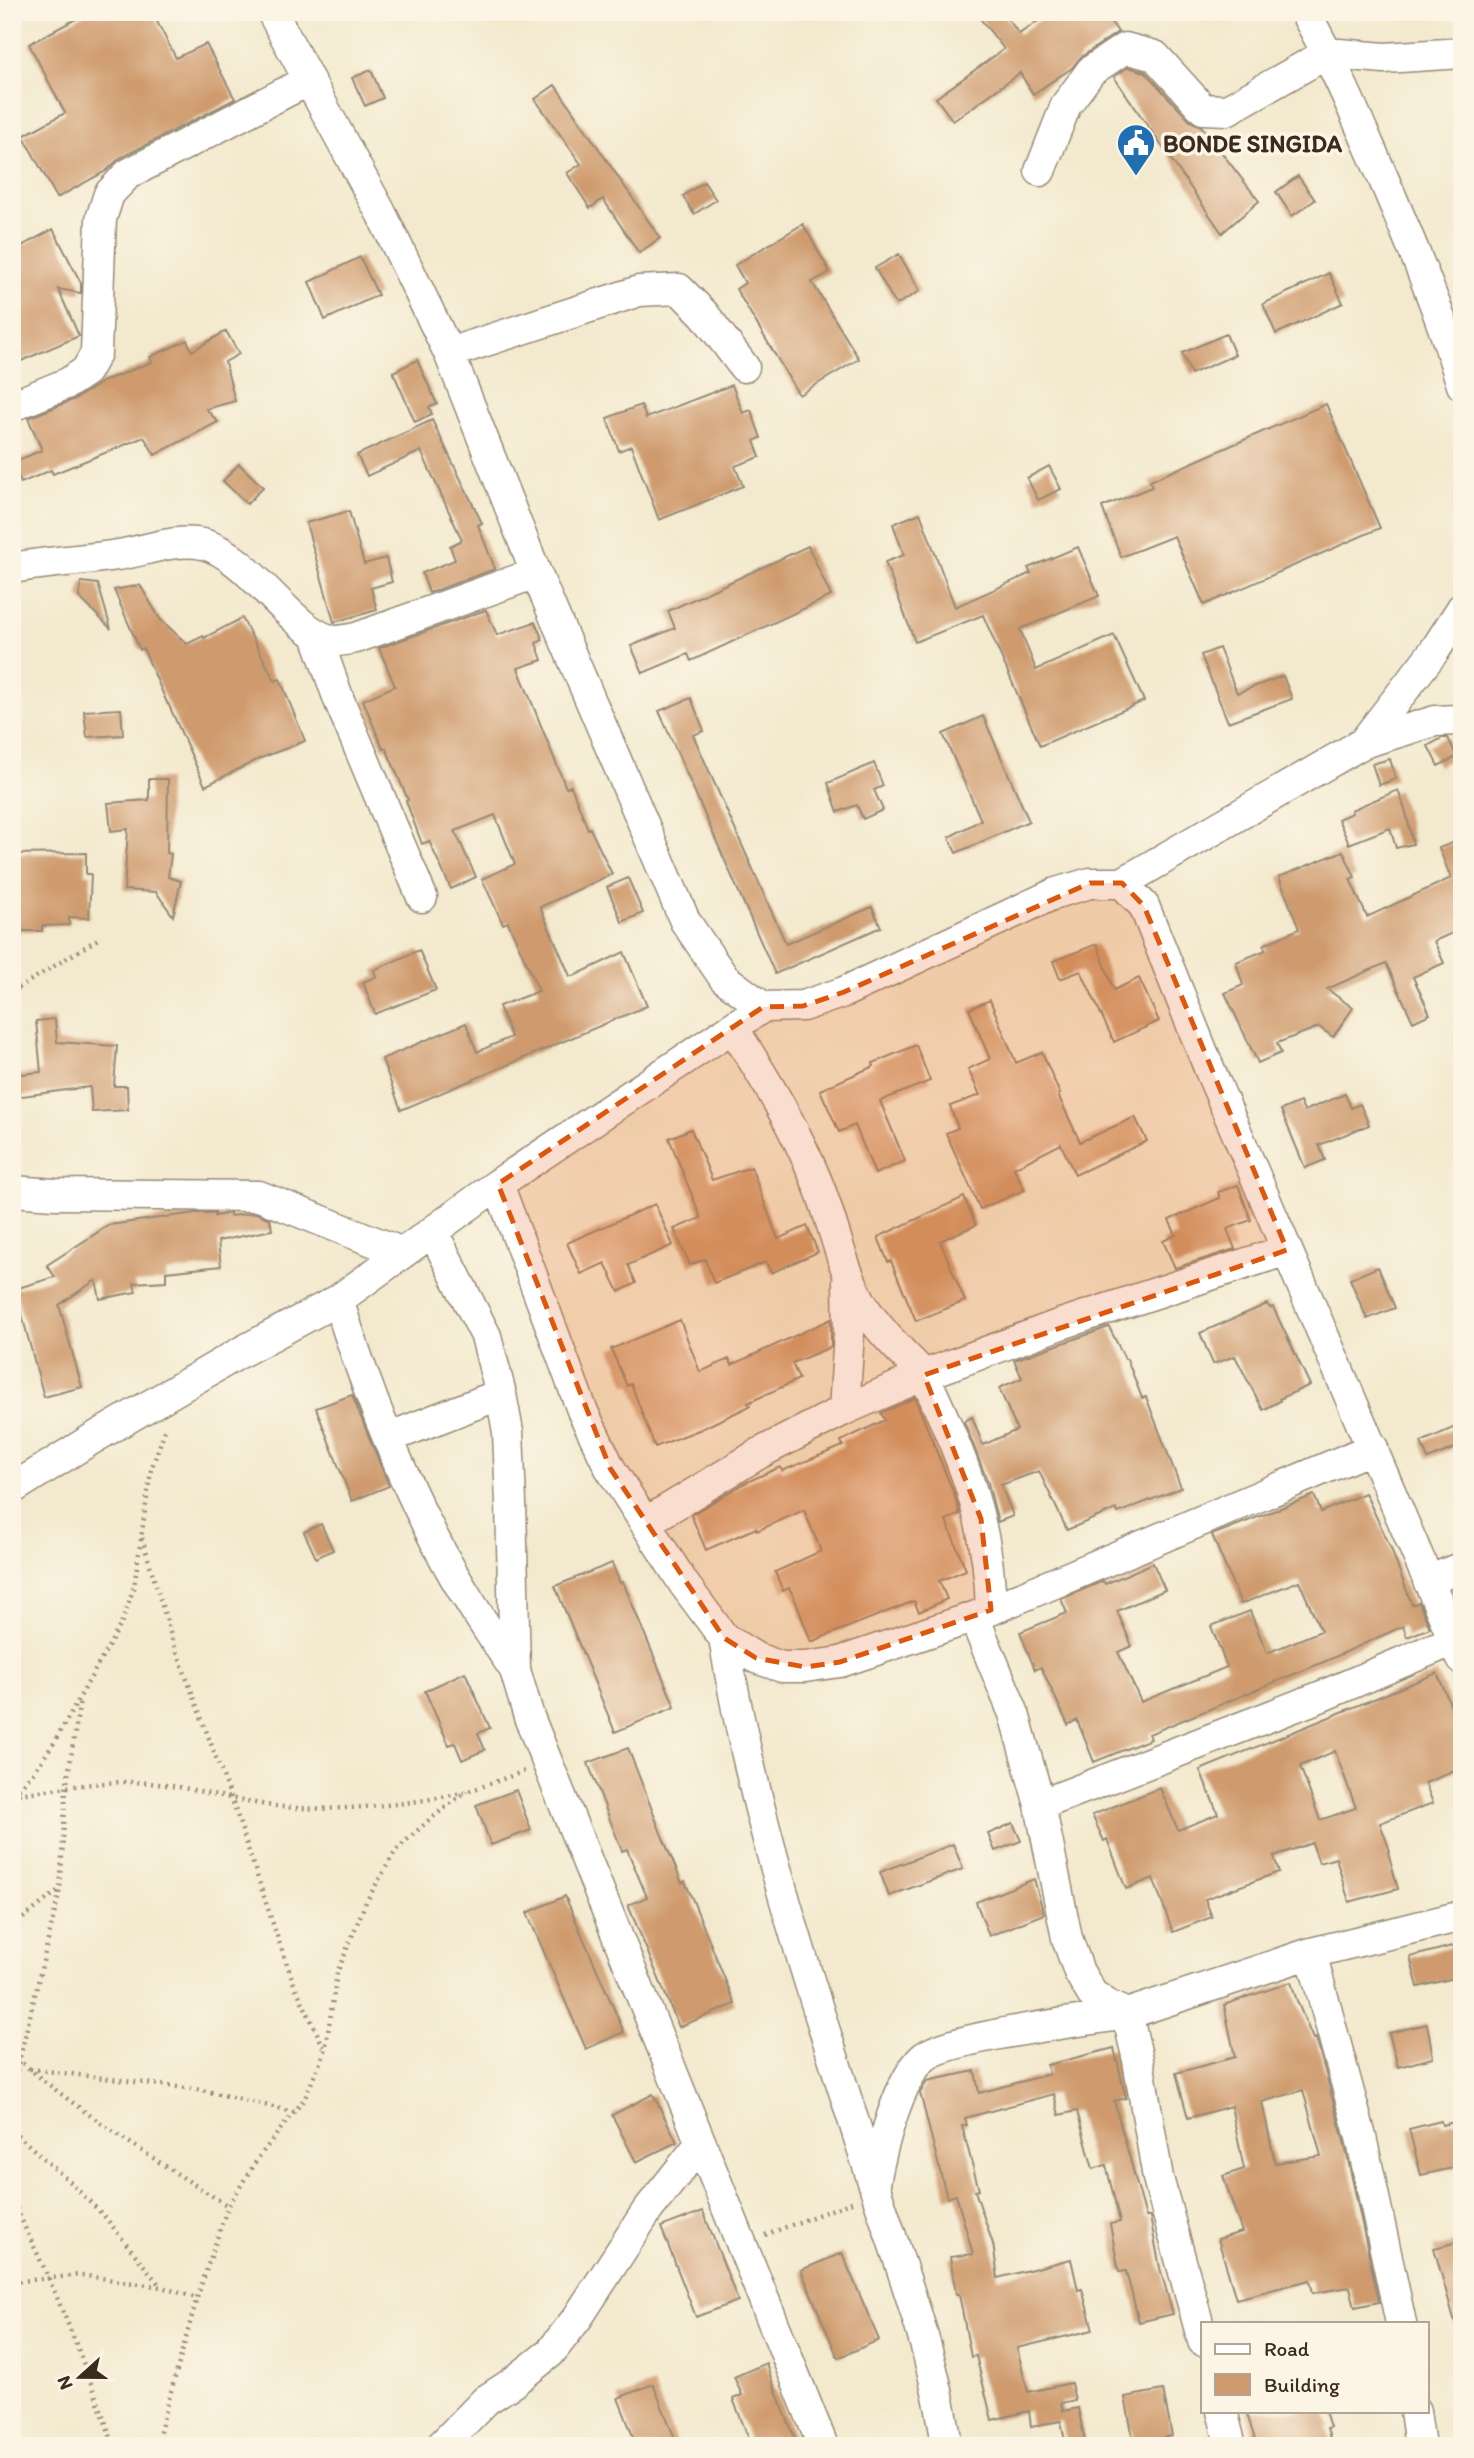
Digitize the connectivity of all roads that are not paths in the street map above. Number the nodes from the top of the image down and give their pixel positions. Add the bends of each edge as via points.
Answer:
1 (272, 12) edge
2 (1305, 12) edge
3 (1462, 52) edge
4 (1328, 53) junction
5 (309, 80) junction
6 (1040, 171) dead end
7 (449, 353) junction
8 (744, 367) dead end
9 (1462, 385) edge
10 (12, 406) edge
11 (12, 568) edge
12 (536, 573) junction
13 (1462, 608) edge
14 (316, 635) junction
15 (1462, 722) edge
16 (1363, 743) junction
17 (1122, 883) junction
18 (422, 897) dead end
19 (764, 1007) junction
20 (733, 1028) junction
21 (498, 1184) junction
22 (12, 1191) edge
23 (433, 1232) junction
24 (1287, 1250) junction
25 (403, 1253) junction
26 (847, 1271) junction
27 (338, 1300) junction
28 (924, 1375) junction
29 (501, 1394) junction
30 (844, 1410) junction
31 (388, 1438) junction
32 (1373, 1448) junction
33 (12, 1489) edge
34 (645, 1524) junction
35 (1462, 1567) edge
36 (1428, 1581) junction
37 (982, 1614) junction
38 (724, 1638) junction
39 (1458, 1649) edge
40 (515, 1670) junction
41 (1040, 1805) junction
42 (1462, 1916) edge
43 (1311, 1953) junction
44 (1127, 2014) junction
45 (701, 2143) junction
46 (875, 2186) junction
47 (1401, 2322) edge
48 (1201, 2334) edge
49 (1222, 2412) edge
50 (1416, 2412) edge
51 (441, 2446) edge
52 (823, 2446) edge
53 (947, 2446) edge
54 (1231, 2446) edge
55 (1420, 2446) edge

1 - 5 street
2 - 4 street
3 - 4 street via 1384,58
4 - 6 street via 1227,110 1203,109 1155,57 1125,48 1091,71 1066,104
4 - 9 street via 1444,326
5 - 7 street
5 - 10 street via 128,174 109,194 101,219 96,354 86,371 68,383
7 - 8 street via 639,290 679,289
7 - 12 street
11 - 14 street via 201,544 230,558
12 - 14 street via 356,638 337,641
12 - 19 street via 685,920 724,978
13 - 16 street
14 - 18 street via 343,712
15 - 16 street via 1435,721
16 - 17 street
17 - 19 street via 1090,883 1056,893 844,992 803,1006
17 - 24 street via 1144,906
19 - 20 street
20 - 21 street
20 - 26 street via 794,1132 817,1182
21 - 23 street
21 - 34 street via 582,1410 610,1468
22 - 25 street via 260,1196
23 - 25 street
23 - 29 street via 486,1336
24 - 28 street via 1058,1325
24 - 32 street
25 - 27 street
26 - 28 street via 864,1306 889,1340
26 - 30 street
27 - 31 street
27 - 33 street via 241,1352
28 - 30 street
28 - 37 street via 981,1518 987,1552
29 - 31 street
29 - 40 street via 512,1503
30 - 34 street via 760,1453
31 - 40 street via 438,1547
32 - 36 street
32 - 37 street
34 - 38 street
35 - 36 street
36 - 39 street
37 - 38 street via 840,1662 805,1667 782,1667 756,1658
37 - 41 street
38 - 46 street via 736,1713 766,1828
39 - 41 street via 1322,1696
40 - 45 street via 545,1763
41 - 44 street via 1067,1938 1079,1972 1092,1994
42 - 43 street
43 - 44 street
43 - 47 street via 1361,2137
44 - 46 street via 968,2041 923,2057 900,2096
44 - 48 street via 1158,2178
45 - 51 street via 647,2211 550,2353 486,2400
45 - 52 street
46 - 53 street via 925,2347
49 - 54 street
50 - 55 street

